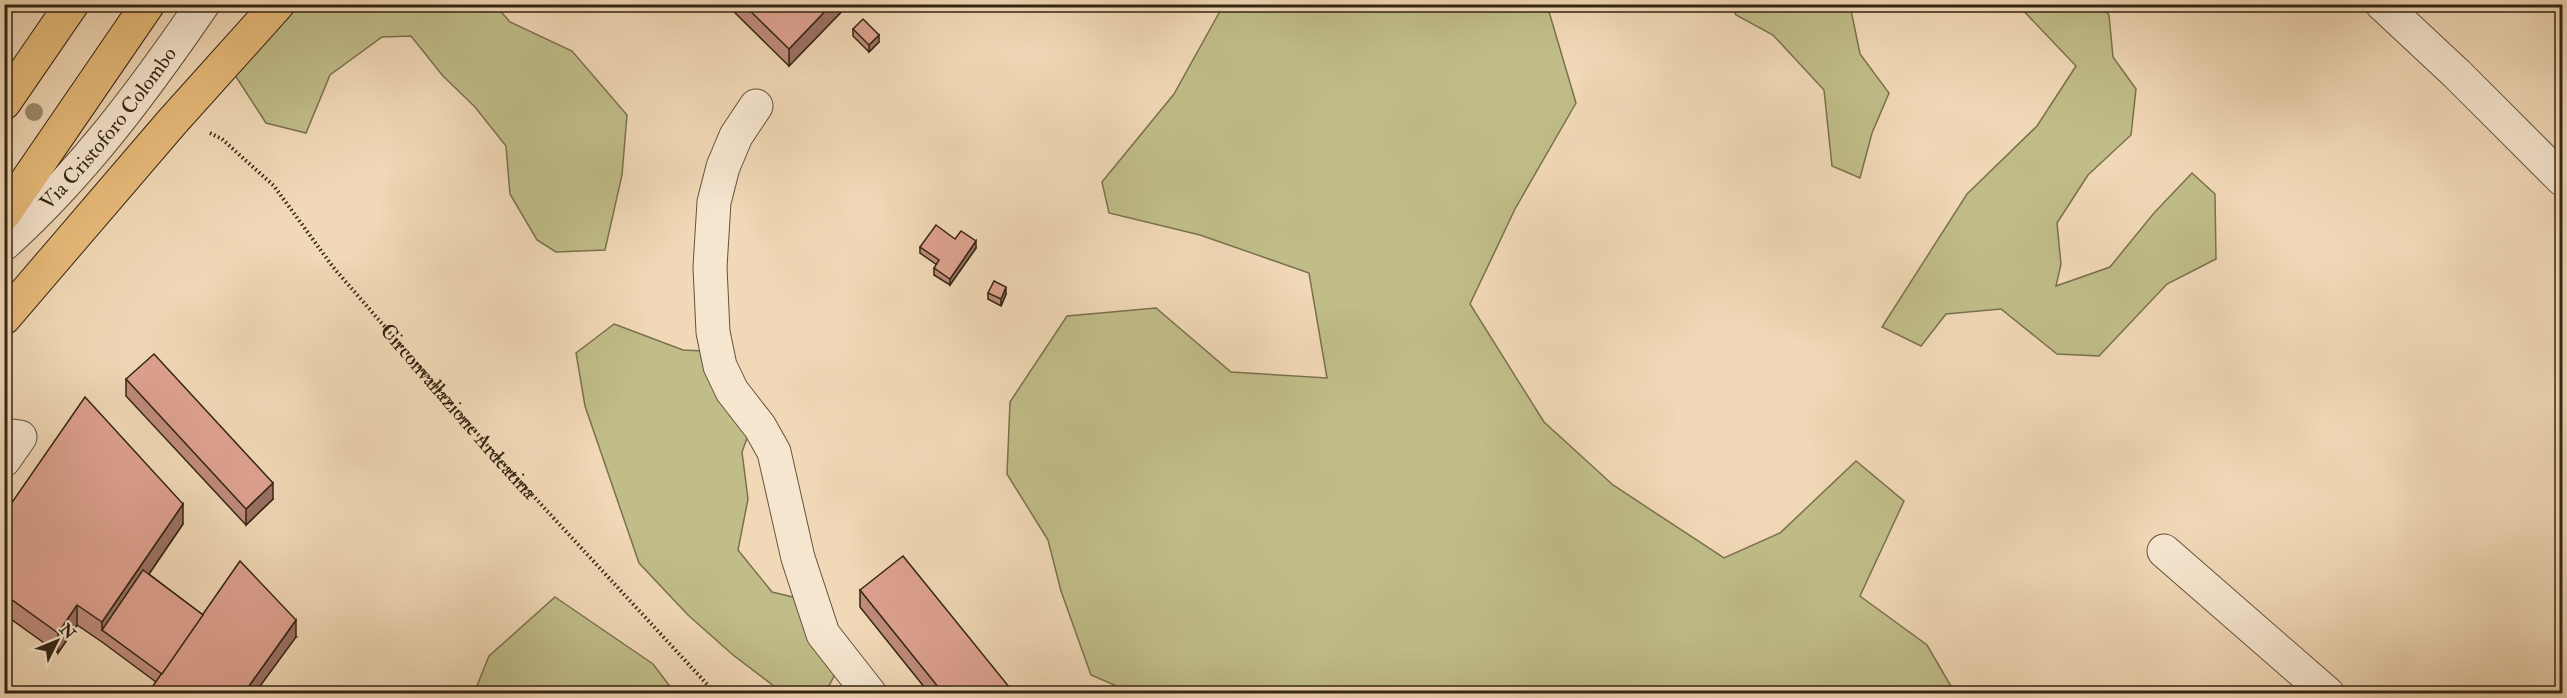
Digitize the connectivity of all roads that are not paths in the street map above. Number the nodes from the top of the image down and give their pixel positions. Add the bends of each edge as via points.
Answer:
1 (72, 4) edge
2 (148, 4) edge
3 (203, 4) edge
4 (278, 4) edge
5 (2382, 4) edge
6 (4, 103) edge
7 (756, 106) dead end
8 (2562, 179) edge
9 (4, 214) edge
10 (4, 244) edge
11 (4, 318) edge
12 (2164, 551) dead end
13 (870, 693) edge
14 (2328, 693) edge

1 - 6 main road
2 - 9 main road, Via Cristoforo Colombo
3 - 10 lane, Via Cristoforo Colombo via 151,80 88,159
4 - 11 main road
5 - 8 lane
7 - 13 lane via 736,135 714,202 710,267 713,332 720,366 732,391 774,452 798,558 823,634
12 - 14 lane

